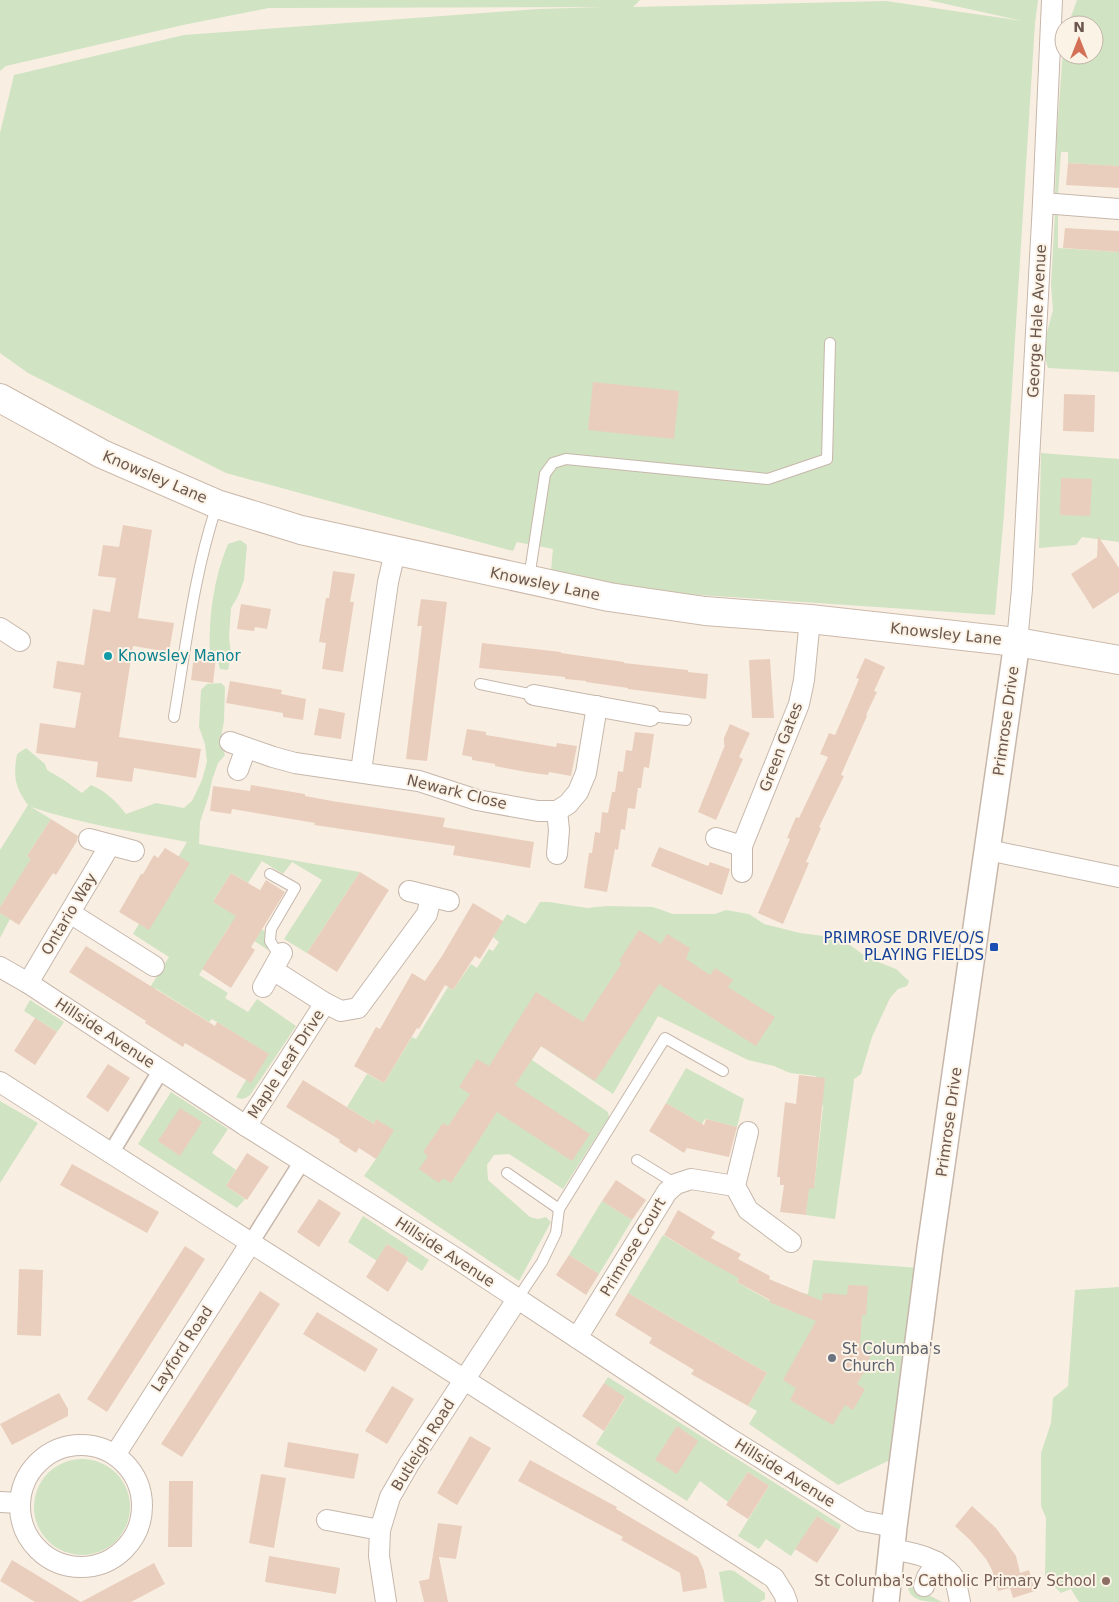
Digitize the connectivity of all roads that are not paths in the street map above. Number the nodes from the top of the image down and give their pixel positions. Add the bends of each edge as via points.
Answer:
1 (1052, 0) edge
2 (1043, 203) junction
3 (1119, 209) edge
4 (830, 343) dead end
5 (0, 398) edge
6 (217, 504) junction
7 (395, 552) junction
8 (529, 580) junction
9 (810, 619) junction
10 (0, 628) edge
11 (20, 641) dead end
12 (1017, 642) junction
13 (1119, 660) edge
14 (480, 684) dead end
15 (534, 695) joint
16 (596, 706) junction
17 (650, 716) joint
18 (174, 717) dead end
19 (686, 720) dead end
20 (238, 770) dead end
21 (361, 771) junction
22 (557, 811) junction
23 (716, 838) dead end
24 (89, 839) dead end
25 (110, 845) junction
26 (742, 846) junction
27 (988, 850) junction
28 (134, 851) dead end
29 (557, 854) dead end
30 (742, 872) dead end
31 (270, 874) dead end
32 (1119, 877) edge
33 (409, 891) dead end
34 (70, 913) junction
35 (154, 966) dead end
36 (274, 967) joint
37 (0, 968) edge
38 (28, 983) junction
39 (325, 1003) junction
40 (161, 1070) junction
41 (723, 1070) dead end
42 (0, 1082) edge
43 (246, 1126) junction
44 (748, 1132) dead end
45 (111, 1154) junction
46 (303, 1160) junction
47 (637, 1160) dead end
48 (506, 1174) dead end
49 (676, 1184) junction
50 (735, 1186) junction
51 (558, 1209) junction
52 (791, 1242) dead end
53 (250, 1244) junction
54 (518, 1298) junction
55 (577, 1338) junction
56 (464, 1379) junction
57 (115, 1455) junction
58 (0, 1502) edge
59 (20, 1503) junction
60 (326, 1520) dead end
61 (380, 1530) junction
62 (893, 1538) junction
63 (937, 1562) junction
64 (924, 1586) dead end
65 (386, 1602) edge
66 (787, 1602) edge
67 (886, 1602) edge
68 (960, 1602) edge

1 - 2 street, George Hale Avenue
2 - 3 street
2 - 12 street, George Hale Avenue
4 - 8 lane via 827,459 768,479 566,459 553,463 544,474
5 - 6 main road, Knowsley Lane via 102,454
6 - 7 main road, Knowsley Lane via 301,530
6 - 18 lane via 192,604
7 - 8 main road, Knowsley Lane
7 - 21 street
8 - 9 main road, Knowsley Lane via 609,597 704,611
9 - 12 main road, Knowsley Lane
9 - 26 street, Green Gates via 799,704
10 - 11 street
12 - 13 main road, Knowsley Lane
12 - 27 street, Primrose Drive
14 - 15 lane
15 - 16 street
16 - 17 street
16 - 22 street via 586,773 578,792
17 - 19 lane
20 - 21 street, Newark Close via 238,745 295,763
21 - 22 street, Newark Close via 419,781 477,800 538,811
22 - 29 street
23 - 26 street
24 - 25 street
25 - 28 street
25 - 34 street, Ontario Way
26 - 30 street, Green Gates
27 - 32 street
27 - 62 street, Primrose Drive via 930,1248
31 - 36 lane via 295,888 271,929
33 - 39 street, Maple Leaf Drive via 440,899 358,1008 342,1011
34 - 35 street
34 - 38 street, Ontario Way
36 - 39 street, Maple Leaf Drive
37 - 38 street, Hillside Avenue
38 - 40 street, Hillside Avenue
39 - 43 street, Maple Leaf Drive
40 - 43 street, Hillside Avenue
40 - 45 street
41 - 51 lane via 665,1038
42 - 45 street
43 - 46 street, Hillside Avenue
44 - 50 street
45 - 53 street
46 - 53 street
46 - 54 street, Hillside Avenue
47 - 49 lane
48 - 51 lane
49 - 50 street, Primrose Court via 691,1178
49 - 55 street, Primrose Court via 666,1192
50 - 52 street via 748,1210
51 - 54 lane via 556,1233 542,1262
53 - 56 street
53 - 57 street, Layford Road
54 - 55 street, Hillside Avenue
54 - 56 street, Butleigh Road
55 - 62 street, Hillside Avenue via 727,1437
56 - 61 street, Butleigh Road via 390,1497
56 - 66 street via 774,1578
57 - 59 street via 89,1446 62,1448 32,1470
57 - 59 street via 129,1468 139,1486 140,1524 131,1542 117,1556 100,1565 80,1568 61,1564 44,1555 30,1541 22,1523
58 - 59 street
60 - 61 street
61 - 65 street, Butleigh Road via 379,1556
62 - 63 street, Hillside Avenue
62 - 67 street, Primrose Drive
63 - 64 street
63 - 68 street via 953,1576

